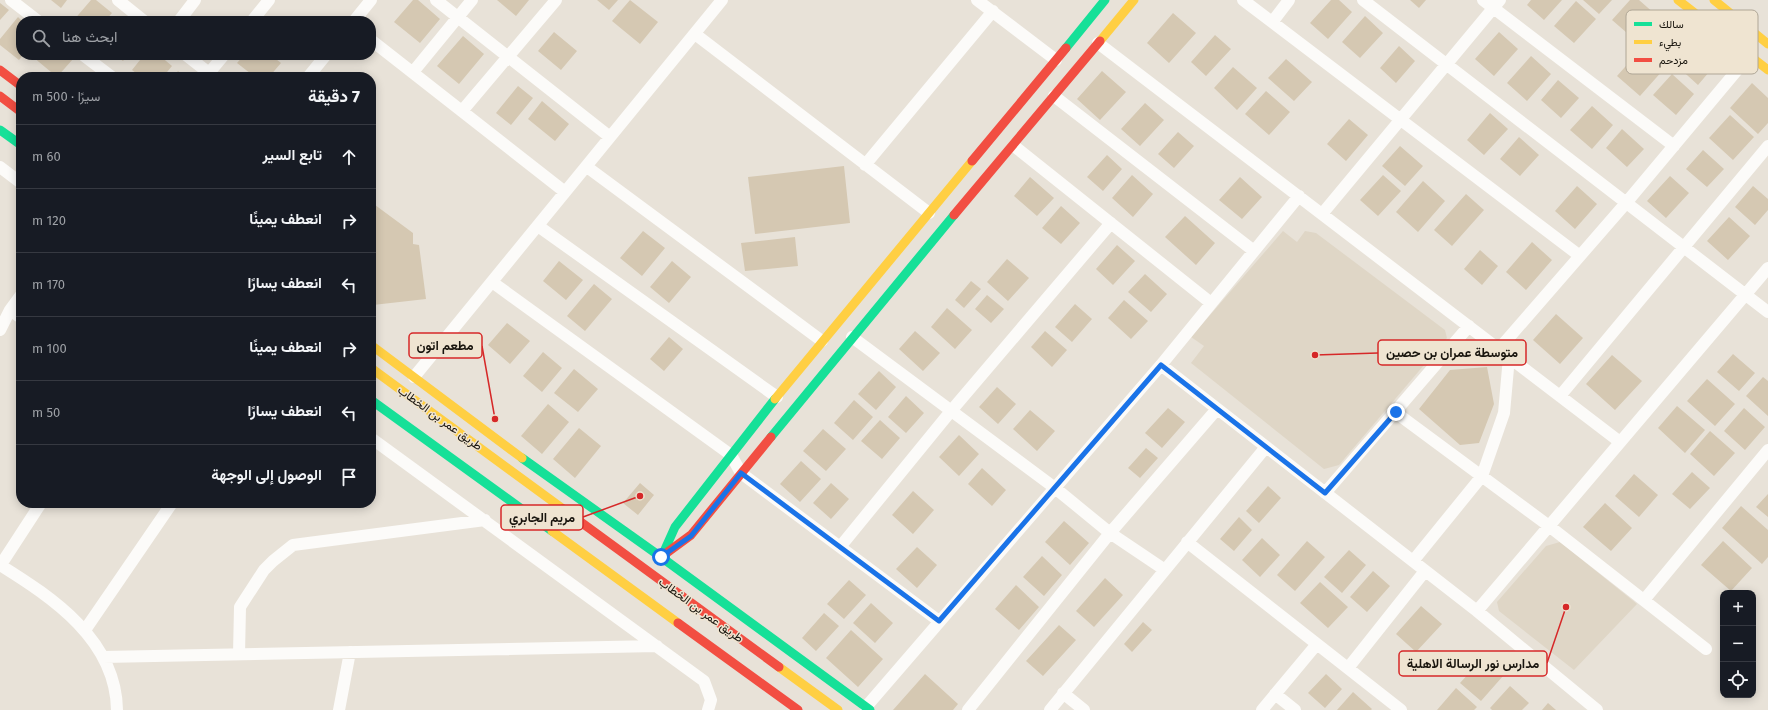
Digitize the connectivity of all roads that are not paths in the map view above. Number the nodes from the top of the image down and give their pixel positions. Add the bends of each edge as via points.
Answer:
1 (11, 0) edge
2 (118, 0) edge
3 (195, 0) edge
4 (269, 0) edge
5 (371, 0) edge
6 (436, 0) edge
7 (472, 0) edge
8 (556, 0) edge
9 (722, 0) edge
10 (977, 0) edge
11 (1105, 0) edge
12 (1134, 0) edge
13 (1243, 0) edge
14 (1290, 0) edge
15 (1363, 0) edge
16 (1484, 0) edge
17 (1678, 0) edge
18 (1714, 0) edge
19 (1497, 4) edge
20 (1691, 10) edge
21 (1726, 10) edge
22 (993, 11) junction
23 (32, 16) edge
24 (138, 16) edge
25 (183, 16) edge
26 (256, 16) edge
27 (358, 16) edge
28 (458, 17) junction
29 (1273, 21) junction
30 (695, 34) junction
31 (1758, 36) edge
32 (1098, 43) junction
33 (376, 44) edge
34 (1768, 44) edge
35 (509, 58) junction
36 (90, 60) edge
37 (192, 60) edge
38 (221, 60) edge
39 (322, 60) edge
40 (1056, 60) junction
41 (1758, 63) edge
42 (1446, 64) junction
43 (0, 70) edge
44 (1768, 70) edge
45 (105, 72) edge
46 (207, 72) edge
47 (213, 72) edge
48 (312, 72) edge
49 (413, 72) junction
50 (1734, 74) edge
51 (16, 82) edge
52 (0, 96) edge
53 (1054, 96) junction
54 (16, 108) edge
55 (462, 111) junction
56 (1400, 120) junction
57 (0, 130) edge
58 (610, 138) junction
59 (16, 141) edge
60 (1014, 146) junction
61 (1674, 146) junction
62 (1768, 146) edge
63 (866, 165) junction
64 (0, 167) edge
65 (586, 167) junction
66 (16, 178) edge
67 (566, 192) junction
68 (1299, 196) junction
69 (1626, 203) junction
70 (929, 213) junction
71 (1322, 214) junction
72 (1110, 223) junction
73 (538, 226) junction
74 (1683, 247) junction
75 (1254, 251) junction
76 (1580, 256) junction
77 (1768, 268) edge
78 (492, 282) junction
79 (1745, 295) junction
80 (16, 302) edge
81 (1211, 303) junction
82 (10, 310) junction
83 (1768, 312) edge
84 (16, 314) edge
85 (1469, 326) junction
86 (0, 330) edge
87 (852, 337) junction
88 (822, 341) junction
89 (376, 349) edge
90 (1499, 349) junction
91 (1509, 357) junction
92 (1161, 365) junction
93 (376, 372) edge
94 (414, 377) junction
95 (1560, 396) junction
96 (777, 397) junction
97 (376, 404) edge
98 (1216, 409) junction
99 (951, 411) junction
100 (1396, 412) junction
101 (376, 442) edge
102 (1620, 442) junction
103 (1266, 447) junction
104 (1768, 450) edge
105 (731, 455) junction
106 (741, 473) junction
107 (1482, 476) junction
108 (1054, 488) junction
109 (1325, 493) junction
110 (38, 508) edge
111 (169, 508) edge
112 (485, 520) junction
113 (1549, 526) junction
114 (1110, 534) junction
115 (1187, 542) junction
116 (840, 547) junction
117 (661, 557) junction
118 (1413, 561) junction
119 (0, 565) edge
120 (1165, 570) junction
121 (1425, 570) junction
122 (688, 577) junction
123 (1644, 600) junction
124 (1477, 611) junction
125 (939, 621) junction
126 (85, 630) junction
127 (747, 643) junction
128 (1317, 644) junction
129 (657, 646) junction
130 (1706, 649) dead end
131 (350, 652) junction
132 (239, 654) junction
133 (103, 657) junction
134 (1348, 668) junction
135 (1063, 693) junction
136 (1275, 694) junction
137 (868, 709) edge
138 (117, 710) edge
139 (339, 710) edge
140 (708, 710) edge
141 (798, 710) edge
142 (838, 710) edge
143 (968, 710) edge
144 (1050, 710) edge
145 (1084, 710) edge
146 (1262, 710) edge
147 (1295, 710) edge
148 (1401, 710) edge
149 (1597, 710) edge

1 - 23 street
2 - 24 street
3 - 25 street
4 - 26 street
5 - 27 street
6 - 28 street
7 - 28 street
8 - 35 street
9 - 30 street
10 - 22 street
11 - 40 street
12 - 32 street
13 - 29 street
14 - 29 street
15 - 42 street
16 - 19 street
17 - 20 street
18 - 21 street
19 - 42 street
19 - 61 street
22 - 40 street
22 - 63 street
28 - 35 street
28 - 49 street
29 - 56 street
30 - 58 street
30 - 63 street
31 - 34 street
32 - 53 street
32 - 68 street
33 - 49 street
35 - 55 street
35 - 58 street
36 - 45 street
37 - 46 street
38 - 47 street
39 - 48 street
40 - 70 street
41 - 44 street
42 - 56 street
42 - 69 street
43 - 51 street
49 - 55 street
50 - 61 street
52 - 54 street
53 - 60 street
53 - 75 street
55 - 67 street
56 - 71 street
56 - 76 street
57 - 59 street
58 - 65 street
60 - 72 street
60 - 87 street
61 - 69 street
62 - 74 street
63 - 70 street
64 - 66 street
65 - 67 street
65 - 88 street
67 - 73 street
68 - 71 street
68 - 75 street
69 - 74 street
69 - 76 street
70 - 88 street
71 - 85 street
72 - 81 street
72 - 99 street
73 - 78 street
73 - 96 street
74 - 79 street
74 - 95 street
75 - 81 street
76 - 90 street
77 - 79 street
78 - 94 street
78 - 105 street
79 - 83 street
79 - 102 street
80 - 82 street
81 - 92 street
82 - 84 street
82 - 86 street
85 - 90 street
85 - 100 street
87 - 99 street
87 - 106 street
88 - 96 street
89 - 94 street
90 - 91 street
91 - 95 street
91 - 107 street via 1504,413
92 - 98 street
92 - 108 street
93 - 127 street, طريق عمر بن الخطاب
94 - 117 street
95 - 102 street
96 - 105 street
97 - 141 street, طريق عمر بن الخطاب
98 - 103 street
98 - 114 street
99 - 108 street
99 - 116 street
100 - 107 street
100 - 109 street
101 - 112 street
102 - 113 street
103 - 109 street
103 - 115 street
104 - 123 street
105 - 106 street
105 - 117 street via 675,527
106 - 116 street
106 - 117 street via 691,536
107 - 113 street
107 - 118 street
108 - 114 street
108 - 125 street
109 - 118 street
110 - 119 street
111 - 126 street
112 - 129 street
112 - 132 street via 293,545 264,570 240,607
113 - 123 street
113 - 124 street
114 - 120 street
114 - 143 street
115 - 120 street
115 - 128 street
116 - 125 street
117 - 122 street
118 - 121 street
119 - 126 street via 62,607
120 - 135 street
121 - 124 street
121 - 134 street
122 - 127 street
122 - 137 street
123 - 130 street
124 - 149 street
125 - 137 street
126 - 133 street
127 - 142 street, طريق عمر بن الخطاب
128 - 134 street
128 - 136 street
129 - 131 street
129 - 140 street via 704,681 711,700
131 - 132 street
131 - 139 street
132 - 133 street
133 - 138 street via 113,679
134 - 148 street
135 - 144 street
135 - 145 street
136 - 146 street
136 - 147 street

